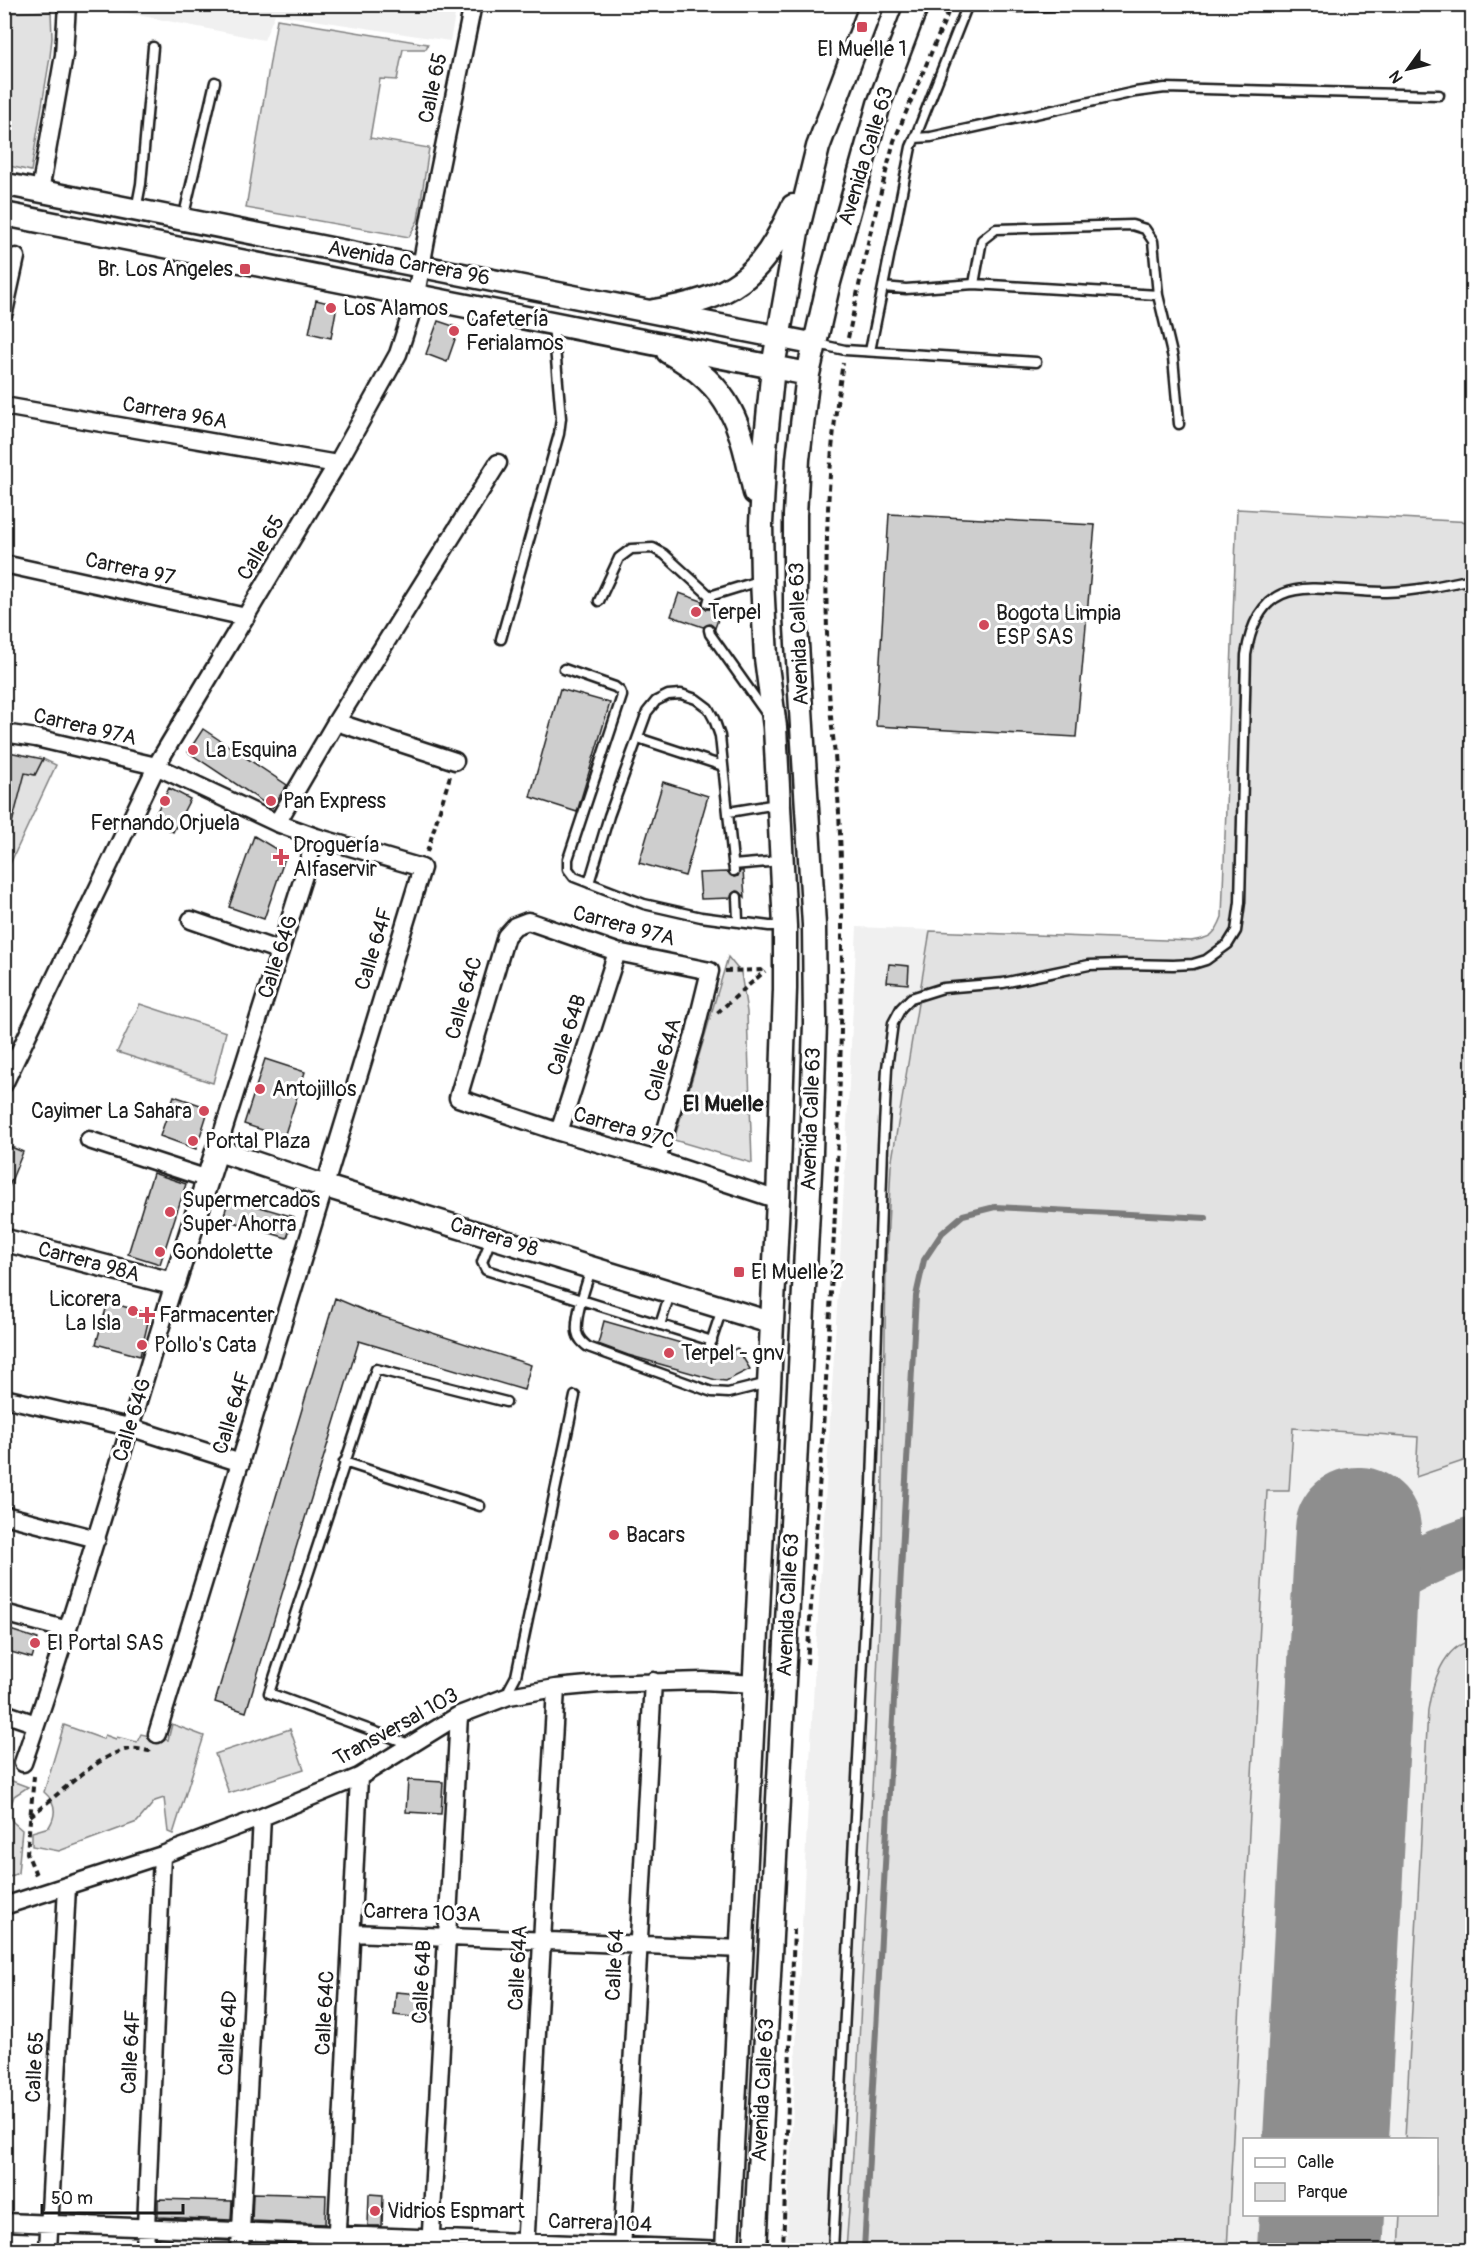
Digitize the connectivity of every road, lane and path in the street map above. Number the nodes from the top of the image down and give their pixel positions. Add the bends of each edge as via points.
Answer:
1 (67, 4) edge
2 (473, 4) edge
3 (872, 4) edge
4 (918, 4) edge
5 (968, 4) edge
6 (1000, 4) edge
7 (1088, 4) edge
8 (153, 47) dead end
9 (215, 82) dead end
10 (1439, 95) dead end
11 (915, 138) junction
12 (818, 147) junction
13 (4, 184) edge
14 (40, 191) junction
15 (135, 210) junction
16 (4, 214) edge
17 (183, 220) junction
18 (16, 257) dead end
19 (421, 265) junction
20 (974, 284) junction
21 (883, 287) junction
22 (416, 294) junction
23 (1158, 295) junction
24 (654, 311) junction
25 (4, 312) edge
26 (552, 322) junction
27 (778, 336) junction
28 (652, 344) junction
29 (814, 344) junction
30 (870, 351) junction
31 (1036, 362) dead end
32 (773, 367) junction
33 (808, 374) junction
34 (4, 406) edge
35 (1179, 424) dead end
36 (498, 463) dead end
37 (337, 464) junction
38 (761, 524) junction
39 (4, 564) edge
40 (1473, 579) edge
41 (762, 580) junction
42 (599, 601) dead end
43 (246, 617) junction
44 (710, 630) dead end
45 (501, 639) dead end
46 (564, 669) dead end
47 (336, 722) junction
48 (775, 727) junction
49 (4, 733) edge
50 (638, 738) junction
51 (455, 761) joint
52 (156, 766) junction
53 (723, 766) junction
54 (777, 804) junction
55 (729, 812) junction
56 (277, 824) junction
57 (316, 837) junction
58 (782, 861) junction
59 (4, 868) edge
60 (422, 868) junction
61 (10, 871) dead end
62 (589, 883) junction
63 (737, 897) dead end
64 (191, 920) dead end
65 (738, 920) junction
66 (528, 921) joint
67 (785, 926) junction
68 (280, 951) junction
69 (617, 952) junction
70 (710, 971) junction
71 (695, 1032) junction
72 (4, 1084) edge
73 (458, 1098) joint
74 (559, 1132) junction
75 (89, 1140) dead end
76 (217, 1150) junction
77 (657, 1160) junction
78 (208, 1179) junction
79 (324, 1186) junction
80 (778, 1200) junction
81 (493, 1236) junction
82 (4, 1240) edge
83 (592, 1267) junction
84 (174, 1284) junction
85 (671, 1292) junction
86 (581, 1301) junction
87 (723, 1308) junction
88 (772, 1323) junction
89 (660, 1325) junction
90 (712, 1341) junction
91 (708, 1351) dead end
92 (700, 1376) dead end
93 (770, 1382) junction
94 (696, 1386) junction
95 (574, 1396) dead end
96 (4, 1398) edge
97 (506, 1402) dead end
98 (129, 1427) junction
99 (344, 1462) junction
100 (240, 1463) junction
101 (480, 1506) dead end
102 (4, 1515) edge
103 (97, 1539) junction
104 (4, 1613) edge
105 (68, 1630) junction
106 (653, 1682) junction
107 (756, 1684) junction
108 (556, 1688) junction
109 (509, 1696) junction
110 (4, 1713) edge
111 (459, 1715) junction
112 (36, 1724) junction
113 (157, 1734) joint
114 (409, 1744) junction
115 (23, 1763) joint
116 (360, 1777) junction
117 (30, 1816) junction
118 (262, 1817) junction
119 (162, 1854) junction
120 (67, 1887) junction
121 (44, 1894) junction
122 (4, 1906) edge
123 (352, 1933) junction
124 (447, 1937) junction
125 (542, 1941) junction
126 (639, 1945) junction
127 (742, 1949) junction
128 (4, 2222) edge
129 (49, 2223) junction
130 (146, 2227) junction
131 (241, 2231) junction
132 (336, 2243) edge
133 (430, 2244) edge
134 (526, 2246) edge
135 (622, 2248) edge
136 (48, 2250) edge
137 (145, 2250) edge
138 (240, 2250) edge
139 (727, 2250) edge
140 (755, 2250) edge
141 (833, 2250) edge

1 - 14 street via 64,56
2 - 19 street, Calle 65
3 - 12 main road, Avenida Calle 63
4 - 29 main road, Avenida Calle 63 via 876,113
5 - 11 lane
6 - 7 lane
8 - 15 lane via 141,184
9 - 17 lane
10 - 11 lane via 1165,88
11 - 21 lane
12 - 24 main road via 781,233 760,265 747,278 710,299
12 - 27 main road, Avenida Calle 63
13 - 14 street, Avenida Carrera 96
14 - 15 street, Avenida Carrera 96
15 - 17 street, Avenida Carrera 96
16 - 22 main road, Avenida Carrera 96
17 - 19 street, Avenida Carrera 96
18 - 25 street
19 - 22 street, Calle 65
19 - 24 street, Avenida Carrera 96
20 - 21 lane
20 - 23 lane
20 - 23 lane via 982,240 996,229 1132,225 1145,230 1152,241
21 - 30 lane
22 - 26 main road, Avenida Carrera 96
22 - 37 street, Calle 65 via 398,354
23 - 35 lane via 1173,358
24 - 27 street, Avenida Carrera 96
26 - 28 main road, Avenida Carrera 96
26 - 45 lane via 559,434
27 - 29 street, Avenida Carrera 96
27 - 32 main road, Avenida Calle 63
28 - 32 main road, Avenida Carrera 96
28 - 38 main road via 701,373 726,401 741,434
29 - 30 lane
29 - 33 main road, Avenida Calle 63
30 - 31 lane
32 - 33 main road, Avenida Carrera 96
32 - 38 main road, Avenida Calle 63
33 - 140 main road, Avenida Calle 63 via 798,459 795,610 814,926 812,1105
34 - 37 street, Carrera 96A
36 - 47 street
37 - 43 street, Calle 65
38 - 41 main road, Avenida Calle 63
39 - 43 street, Carrera 97
40 - 141 lane via 1409,591 1303,587 1280,595 1256,619 1246,655 1240,902 1236,931 1217,953 1193,964 1089,965 1003,983 943,988 911,998 893,1023 883,1146 872,1483
41 - 42 lane via 709,600 664,554 653,548 631,549 619,558
41 - 48 main road, Avenida Calle 63
43 - 52 street, Calle 65
44 - 48 lane
46 - 62 lane via 615,687 622,696 568,859 568,869 574,877
47 - 51 street
47 - 56 street
48 - 54 main road, Avenida Calle 63
49 - 52 street, Carrera 97A
50 - 53 lane
50 - 53 lane via 647,712 656,701 681,694 696,699 714,718
50 - 62 lane
51 - 60 path
52 - 56 street, Carrera 97A
52 - 72 street, Calle 65
53 - 55 lane
54 - 55 lane
54 - 58 main road, Avenida Calle 63
55 - 58 lane via 733,868
56 - 57 street, Carrera 97A
57 - 60 street, Carrera 97A
57 - 68 street, Calle 64G
58 - 67 main road, Avenida Calle 63
59 - 61 path
60 - 79 street, Calle 64F
62 - 65 lane via 644,904 701,917
63 - 65 lane
64 - 68 street
65 - 67 lane
66 - 69 street, Carrera 97A
66 - 73 street, Calle 64C via 515,926 506,936
67 - 80 main road, Avenida Calle 63
68 - 76 street, Calle 64G
69 - 70 street, Carrera 97A
69 - 74 street, Calle 64B
70 - 71 street, Calle 64A
70 - 71 path via 766,970
71 - 77 street, Calle 64A
73 - 74 street, Carrera 97C
74 - 77 street, Carrera 97C
75 - 78 street
76 - 78 street, Calle 64G
76 - 79 street, Carrera 98
77 - 80 street, Carrera 97C
78 - 84 street, Calle 64G
79 - 81 street, Carrera 98
79 - 100 street, Calle 64F
80 - 88 main road, Avenida Calle 63
81 - 83 street, Carrera 98
81 - 86 lane via 482,1263 486,1270
82 - 84 street, Carrera 98A
83 - 85 street, Carrera 98
83 - 86 lane
84 - 98 street, Calle 64G
85 - 87 street, Carrera 98
85 - 89 lane
86 - 89 lane
86 - 94 lane via 577,1333 581,1342
87 - 88 street, Carrera 98
87 - 90 lane
88 - 93 main road, Avenida Calle 63
89 - 90 lane
90 - 91 lane
92 - 94 lane
93 - 94 lane via 728,1393
93 - 107 main road, Avenida Calle 63
95 - 109 lane
96 - 98 street
97 - 99 lane via 376,1368
98 - 100 street
98 - 103 street, Calle 64G
99 - 101 lane
99 - 114 lane via 269,1693
100 - 113 street, Calle 64F
102 - 103 street
103 - 105 street, Calle 64G
104 - 105 street
105 - 112 street, Calle 64G
106 - 107 street, Transversal 103
106 - 108 street, Transversal 103
106 - 126 street, Calle 64
107 - 127 main road, Avenida Calle 63
108 - 109 street, Transversal 103
108 - 125 street, Calle 64A
109 - 111 street, Transversal 103
110 - 112 street
111 - 114 street, Transversal 103
111 - 124 street, Calle 64B
112 - 115 street, Calle 64G
113 - 117 path via 149,1750 130,1749 111,1755
114 - 116 street, Transversal 103
115 - 117 path via 35,1772
116 - 118 street, Transversal 103
116 - 123 street, Calle 64C
117 - 121 path via 27,1853
118 - 119 street, Transversal 103
118 - 131 street, Calle 64D
119 - 120 street, Transversal 103
119 - 130 street, Calle 64F
120 - 121 street, Transversal 103
120 - 129 street, Calle 65
121 - 122 street, Transversal 103
123 - 124 street, Carrera 103A
123 - 132 street, Calle 64C
124 - 125 street, Carrera 103A
124 - 133 street, Calle 64B
125 - 126 street, Carrera 103A
125 - 134 street, Calle 64A
126 - 127 street, Carrera 103A
126 - 135 street, Calle 64
127 - 139 main road, Avenida Calle 63
128 - 129 street, Carrera 104
129 - 130 street, Carrera 104
129 - 136 street, Calle 65
130 - 131 street, Carrera 104
130 - 137 street, Calle 64F
131 - 132 street, Carrera 104
131 - 138 street, Calle 64D
132 - 133 street, Carrera 104
133 - 134 street, Carrera 104
134 - 135 street, Carrera 104
135 - 139 street, Carrera 104

